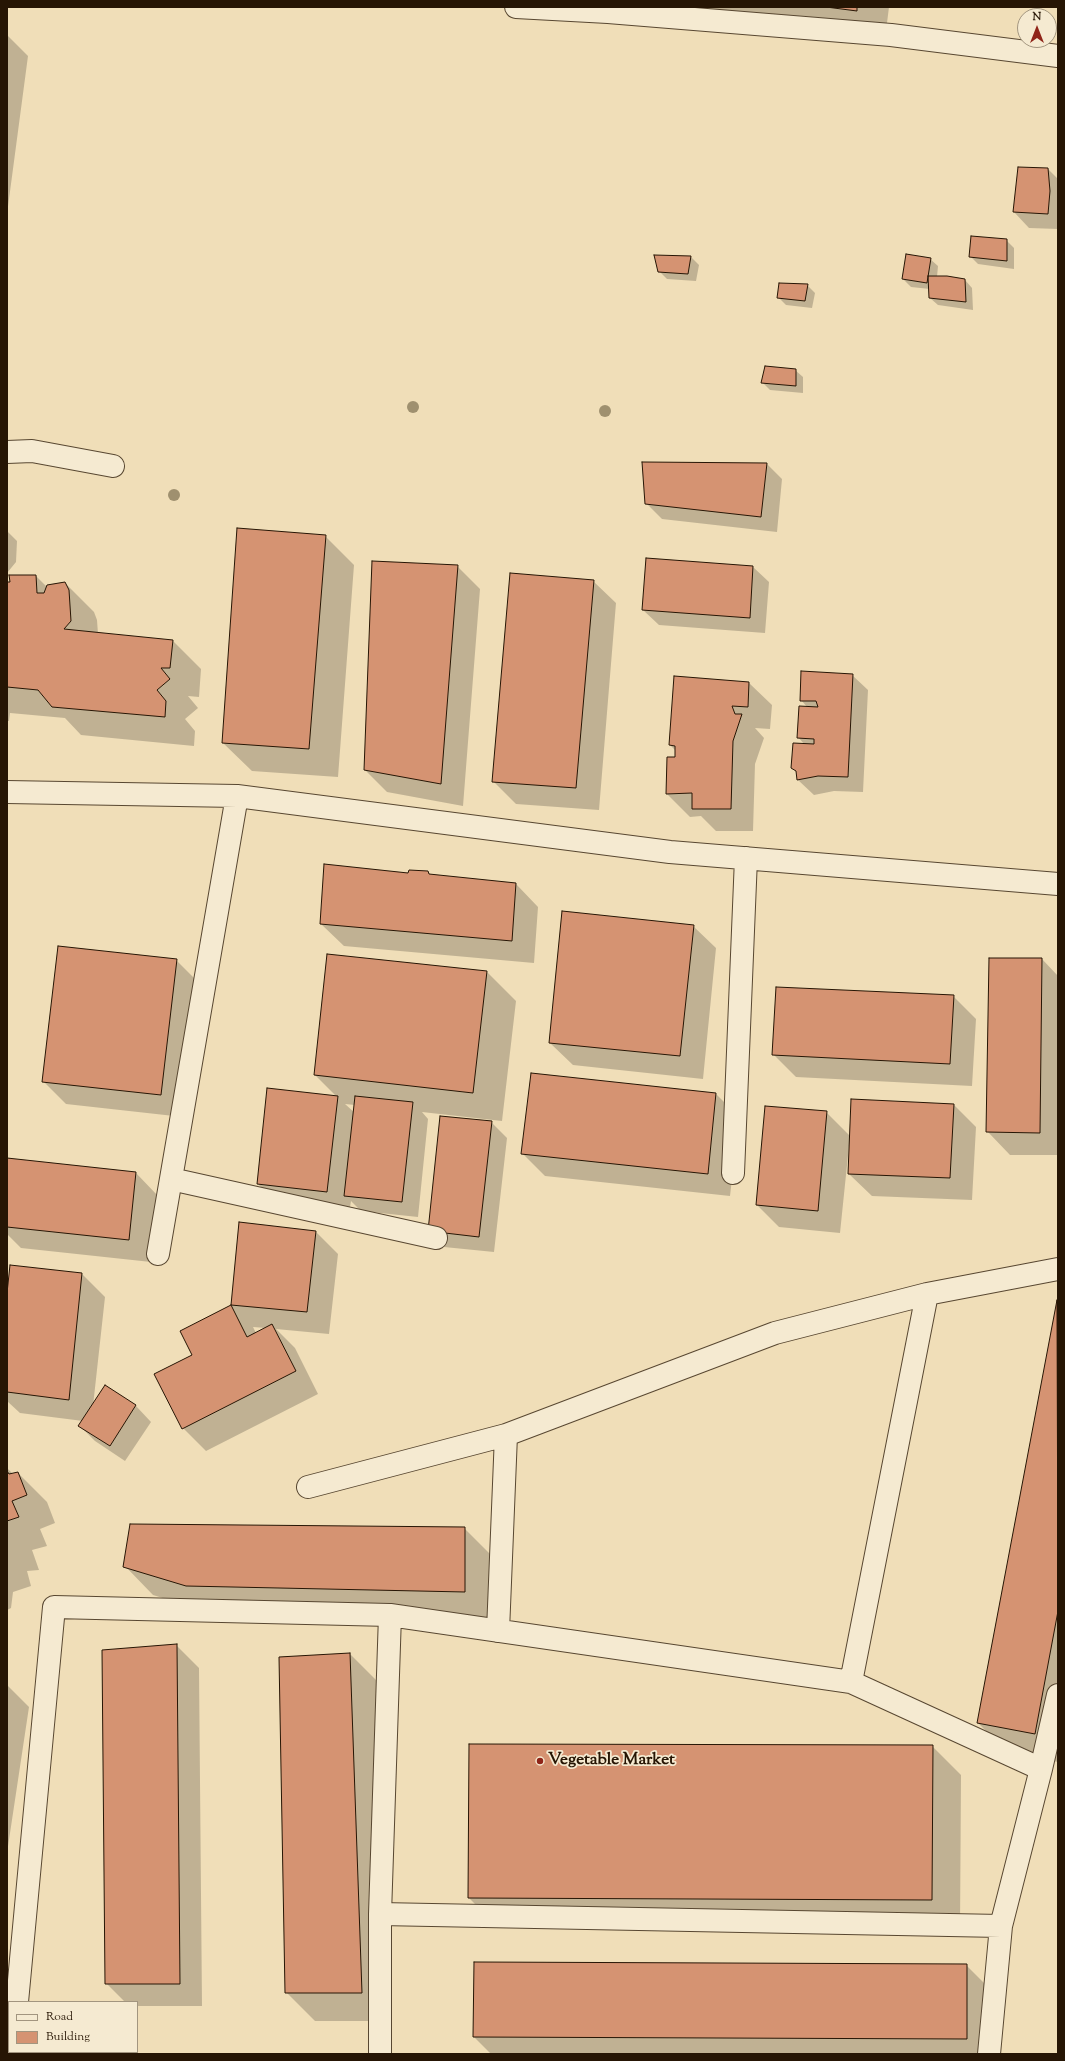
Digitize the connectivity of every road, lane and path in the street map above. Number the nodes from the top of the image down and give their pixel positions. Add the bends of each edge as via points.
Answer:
1 (516, 7) edge
2 (609, 10) edge
3 (1058, 56) edge
4 (7, 452) edge
5 (113, 466) dead end
6 (7, 792) edge
7 (237, 796) junction
8 (746, 858) junction
9 (1058, 884) edge
10 (733, 1173) dead end
11 (171, 1179) junction
12 (436, 1238) dead end
13 (158, 1254) dead end
14 (1058, 1269) edge
15 (927, 1294) junction
16 (506, 1435) junction
17 (308, 1487) dead end
18 (390, 1615) junction
19 (498, 1631) junction
20 (851, 1682) junction
21 (1058, 1695) edge
22 (1041, 1769) junction
23 (380, 1914) junction
24 (1001, 1926) junction
25 (16, 2001) edge
26 (380, 2054) edge
27 (989, 2054) edge

1 - 2 street
2 - 3 street via 891,35
4 - 5 street via 32,451
6 - 7 street
7 - 8 street via 670,852
7 - 11 street
8 - 9 street
8 - 10 street
11 - 12 street
11 - 13 street
14 - 15 street
15 - 16 street via 775,1333
15 - 20 street
16 - 17 street
16 - 19 street
18 - 19 street
18 - 23 street
18 - 25 street via 54,1607
19 - 20 street
20 - 22 street
21 - 22 street
22 - 24 street
23 - 24 street
23 - 26 street
24 - 27 street

